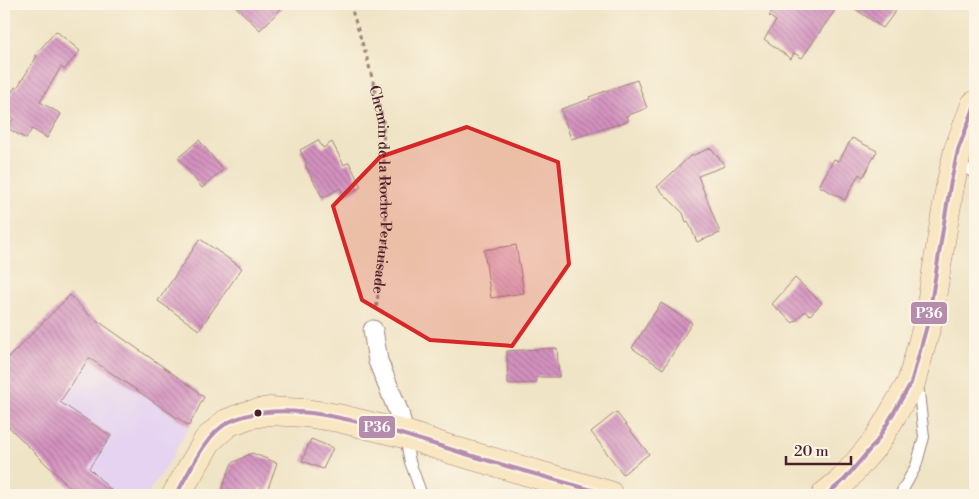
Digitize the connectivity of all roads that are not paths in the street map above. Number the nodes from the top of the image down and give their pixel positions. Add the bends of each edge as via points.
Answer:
1 (975, 105) edge
2 (966, 167) edge
3 (373, 330) road end
4 (916, 367) junction
5 (404, 434) junction
6 (176, 495) edge
7 (422, 495) edge
8 (609, 495) edge
9 (826, 495) edge
10 (900, 495) edge

1 - 2 main road via 967,124
2 - 4 main road via 950,186 928,322
3 - 5 street via 378,361
4 - 9 main road via 911,383 877,441 844,480
4 - 10 lane via 924,437 916,466
5 - 6 main road via 305,413 269,411 248,415 226,423 208,440
5 - 7 lane
5 - 8 main road

